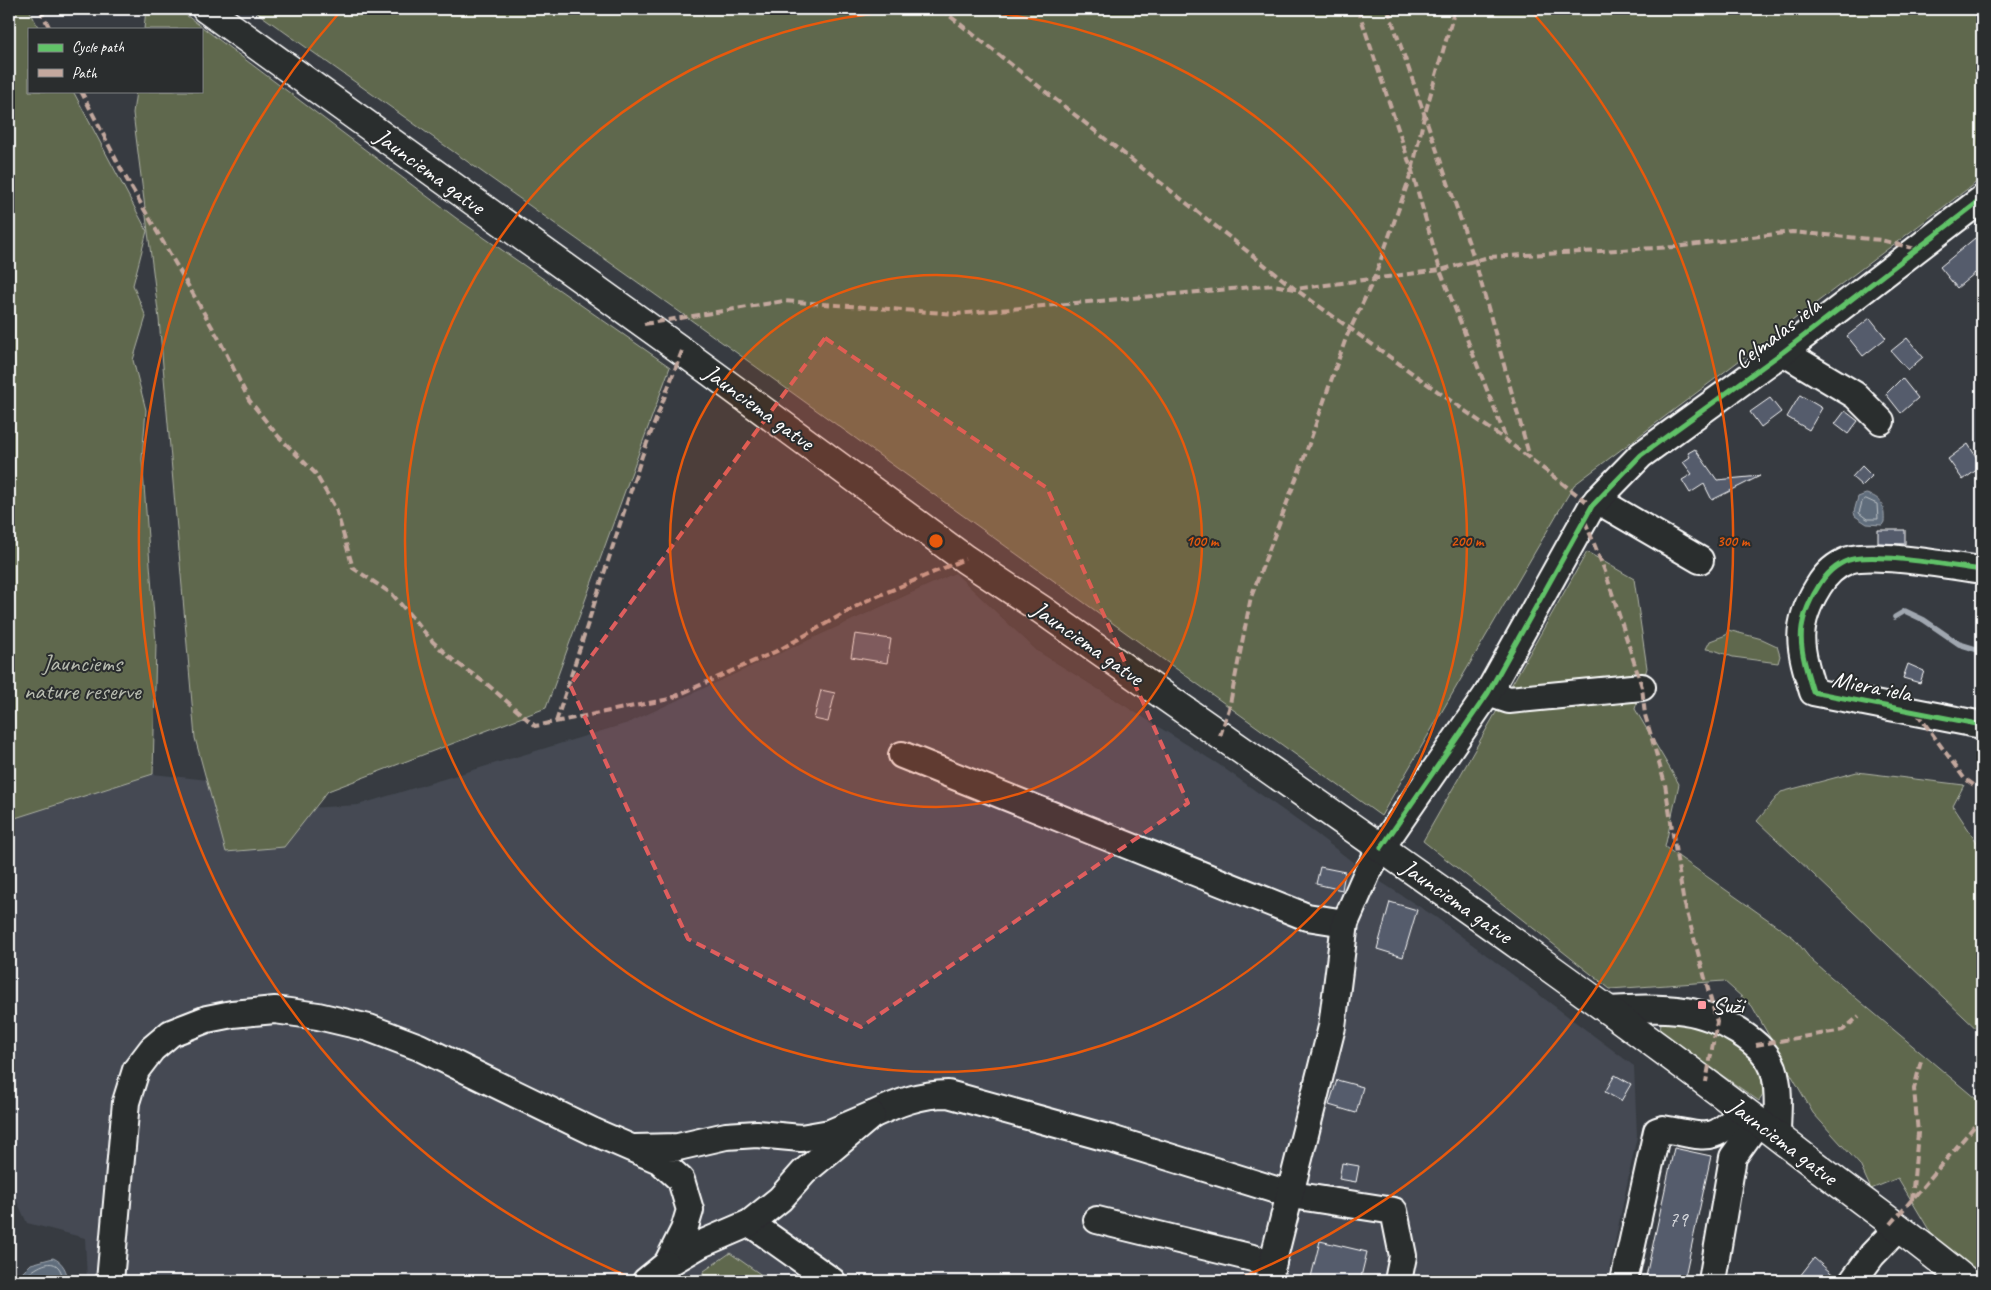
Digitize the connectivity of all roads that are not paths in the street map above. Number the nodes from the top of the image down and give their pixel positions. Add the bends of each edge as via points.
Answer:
1 (206, 9) edge
2 (1979, 208) edge
3 (1783, 352) junction
4 (1881, 421) dead end
5 (1597, 500) junction
6 (1700, 560) dead end
7 (1982, 570) edge
8 (1642, 687) dead end
9 (1488, 692) junction
10 (1982, 725) edge
11 (902, 755) dead end
12 (1381, 848) junction
13 (1346, 923) junction
14 (1608, 1010) junction
15 (872, 1115) junction
16 (1759, 1123) junction
17 (635, 1148) junction
18 (1292, 1195) junction
19 (1097, 1220) dead end
20 (750, 1223) junction
21 (1897, 1229) junction
22 (1872, 1255) junction
23 (667, 1264) junction
24 (1271, 1272) edge
25 (110, 1281) edge
26 (646, 1281) edge
27 (832, 1281) edge
28 (1398, 1281) edge
29 (1624, 1281) edge
30 (1712, 1281) edge
31 (1853, 1281) edge
32 (1877, 1281) edge
33 (1966, 1281) edge

1 - 12 main road, Jaunciema gatve via 965,559
2 - 3 street, Ceļmalas iela
3 - 4 street via 1855,395
3 - 5 street, Ceļmalas iela via 1641,455
5 - 6 street
5 - 9 street, Ceļmalas iela
7 - 10 street, Miera iela via 1883,559 1849,560 1827,573 1805,608 1800,635 1814,692
8 - 9 street via 1509,700
9 - 12 street, Ceļmalas iela
11 - 13 street via 1307,917
12 - 13 street, Ceļmalas iela via 1366,873
12 - 14 main road, Jaunciema gatve
13 - 18 street, Ceļmalas iela via 1332,1027
14 - 16 main road, Jaunciema gatve
14 - 16 street via 1641,1007 1686,1011 1703,1015 1739,1032 1769,1059 1775,1074
15 - 17 street via 830,1133 801,1138 757,1134 726,1136 678,1147
15 - 18 street via 901,1101 927,1094 948,1094 1111,1139
15 - 20 street
16 - 21 main road, Jaunciema gatve
16 - 29 street via 1709,1136 1663,1129 1657,1131
16 - 30 street via 1733,1158
17 - 23 street via 660,1160 681,1180 690,1210
17 - 25 street via 592,1131 419,1047 369,1028 274,1010 207,1019 171,1033 152,1049 136,1070 126,1102
18 - 24 street, Ceļmalas iela
18 - 28 street via 1394,1211 1402,1256
19 - 24 street
20 - 23 street via 701,1244
20 - 27 street
21 - 22 street
21 - 33 main road, Jaunciema gatve
22 - 31 street
22 - 32 street
23 - 26 street

